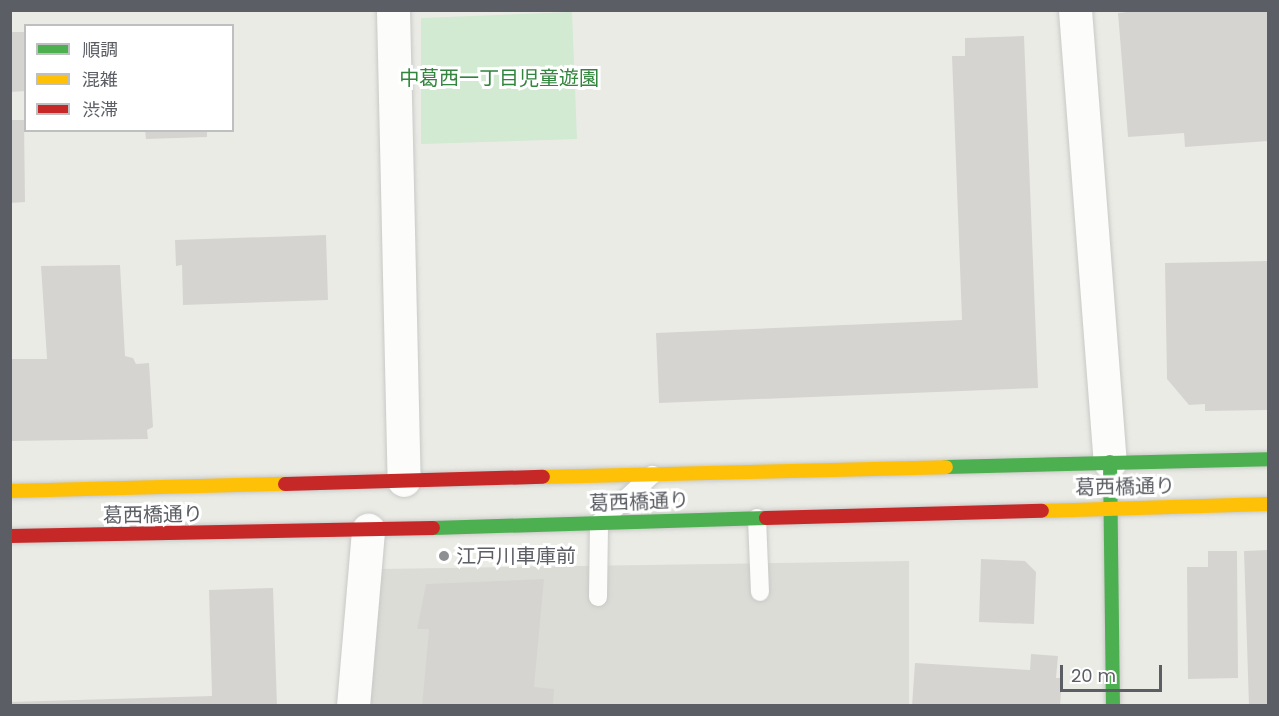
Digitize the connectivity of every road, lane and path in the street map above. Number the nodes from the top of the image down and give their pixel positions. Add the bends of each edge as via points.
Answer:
1 (393, 10) edge
2 (1074, 10) edge
3 (1269, 459) edge
4 (1110, 462) junction
5 (654, 474) junction
6 (404, 480) junction
7 (10, 491) edge
8 (1269, 504) edge
9 (1109, 507) junction
10 (757, 518) junction
11 (599, 523) junction
12 (368, 530) junction
13 (10, 536) edge
14 (760, 591) dead end
15 (598, 597) dead end
16 (353, 705) edge
17 (1113, 705) edge

1 - 6 street
2 - 4 street
3 - 4 main road, 葛西橋通り
4 - 5 main road, 葛西橋通り
4 - 9 main road
5 - 6 main road, 葛西橋通り
5 - 11 lane
6 - 7 main road, 葛西橋通り
8 - 9 main road, 葛西橋通り
9 - 10 main road, 葛西橋通り
9 - 17 main road
10 - 11 main road, 葛西橋通り
10 - 14 lane
11 - 12 main road, 葛西橋通り
11 - 15 lane
12 - 13 main road, 葛西橋通り
12 - 16 street

